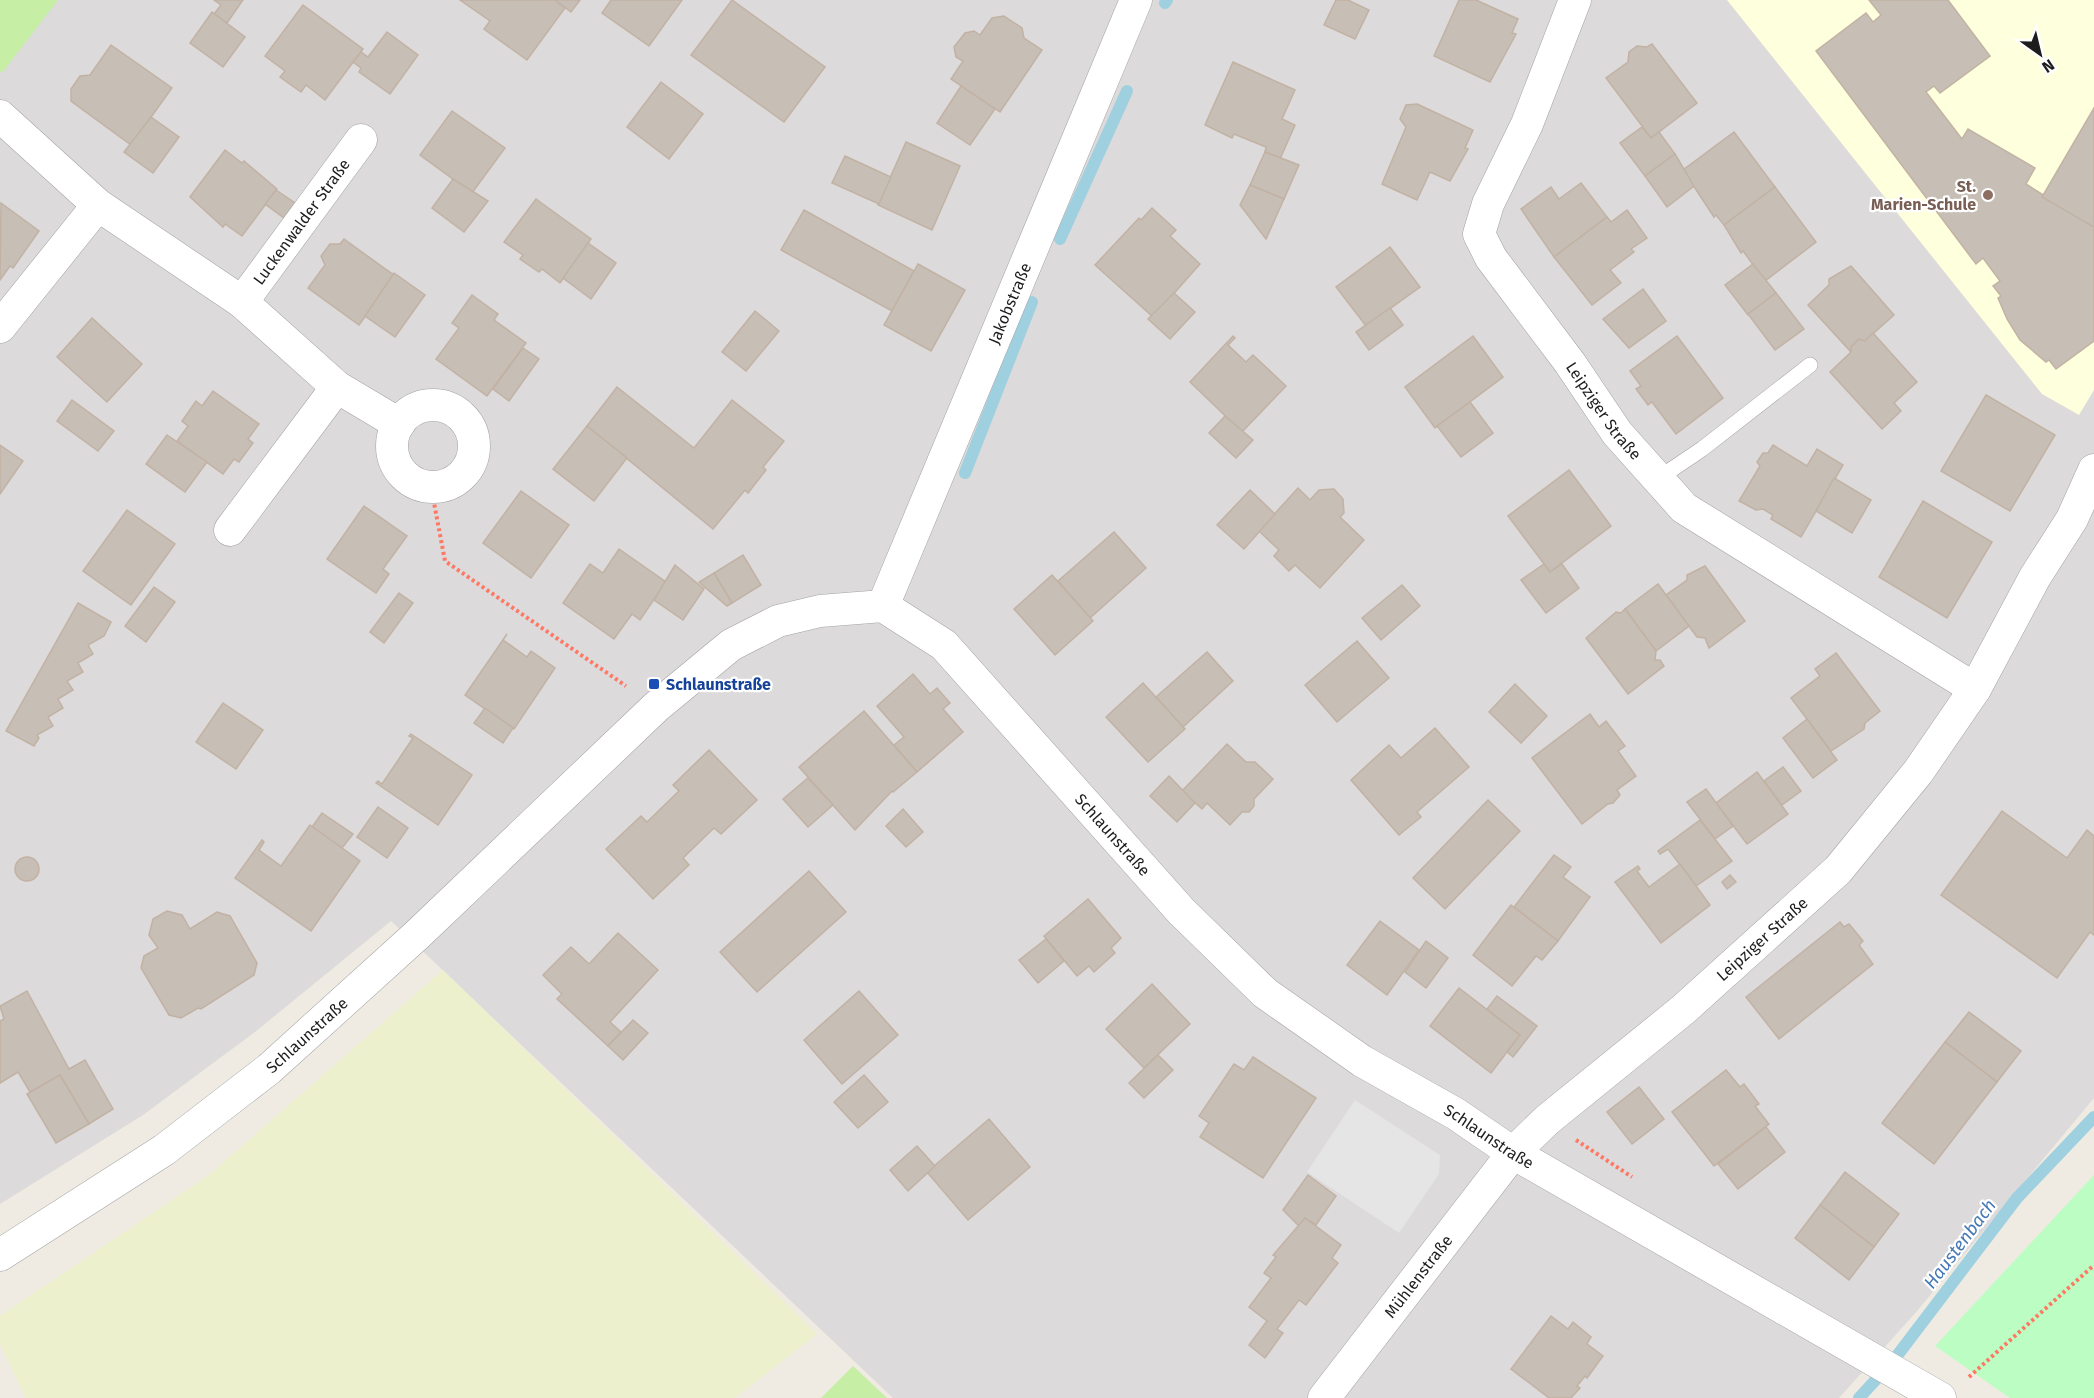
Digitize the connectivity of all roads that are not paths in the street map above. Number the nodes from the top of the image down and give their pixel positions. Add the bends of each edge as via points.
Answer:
1 (1136, 0) edge
2 (1575, 0) edge
3 (0, 116) edge
4 (362, 141) dead end
5 (98, 205) junction
6 (242, 302) junction
7 (0, 327) edge
8 (1810, 365) dead end
9 (337, 387) junction
10 (399, 424) junction
11 (2094, 470) edge
12 (1659, 478) junction
13 (230, 530) dead end
14 (884, 606) junction
15 (1975, 689) junction
16 (1513, 1153) junction
17 (0, 1255) edge
18 (1942, 1388) edge
19 (1324, 1398) edge

1 - 14 street, Jakobstraße
2 - 12 street, Leipziger Straße via 1527,124 1488,204 1479,234 1491,258 1617,433
3 - 5 street
4 - 6 street, Luckenwalder Straße
5 - 6 street
5 - 7 street
6 - 9 street
8 - 12 lane
9 - 10 street
9 - 13 street
10 - 10 street via 422,407 450,409 470,428 474,442 467,469 445,486 417,484 405,476 392,451
11 - 15 street, Leipziger Straße via 2072,519 2035,577
12 - 15 street, Leipziger Straße via 1684,508
14 - 16 street, Schlaunstraße via 944,645 1181,911 1265,993 1362,1061 1456,1114
14 - 17 street, Schlaunstraße via 820,611 778,621 731,645 656,707 417,935 269,1069 164,1150
15 - 16 street, Leipziger Straße via 1918,772 1838,870 1683,1010 1547,1120
16 - 18 street, Schlaunstraße via 1858,1349
16 - 19 street, Mühlenstraße

